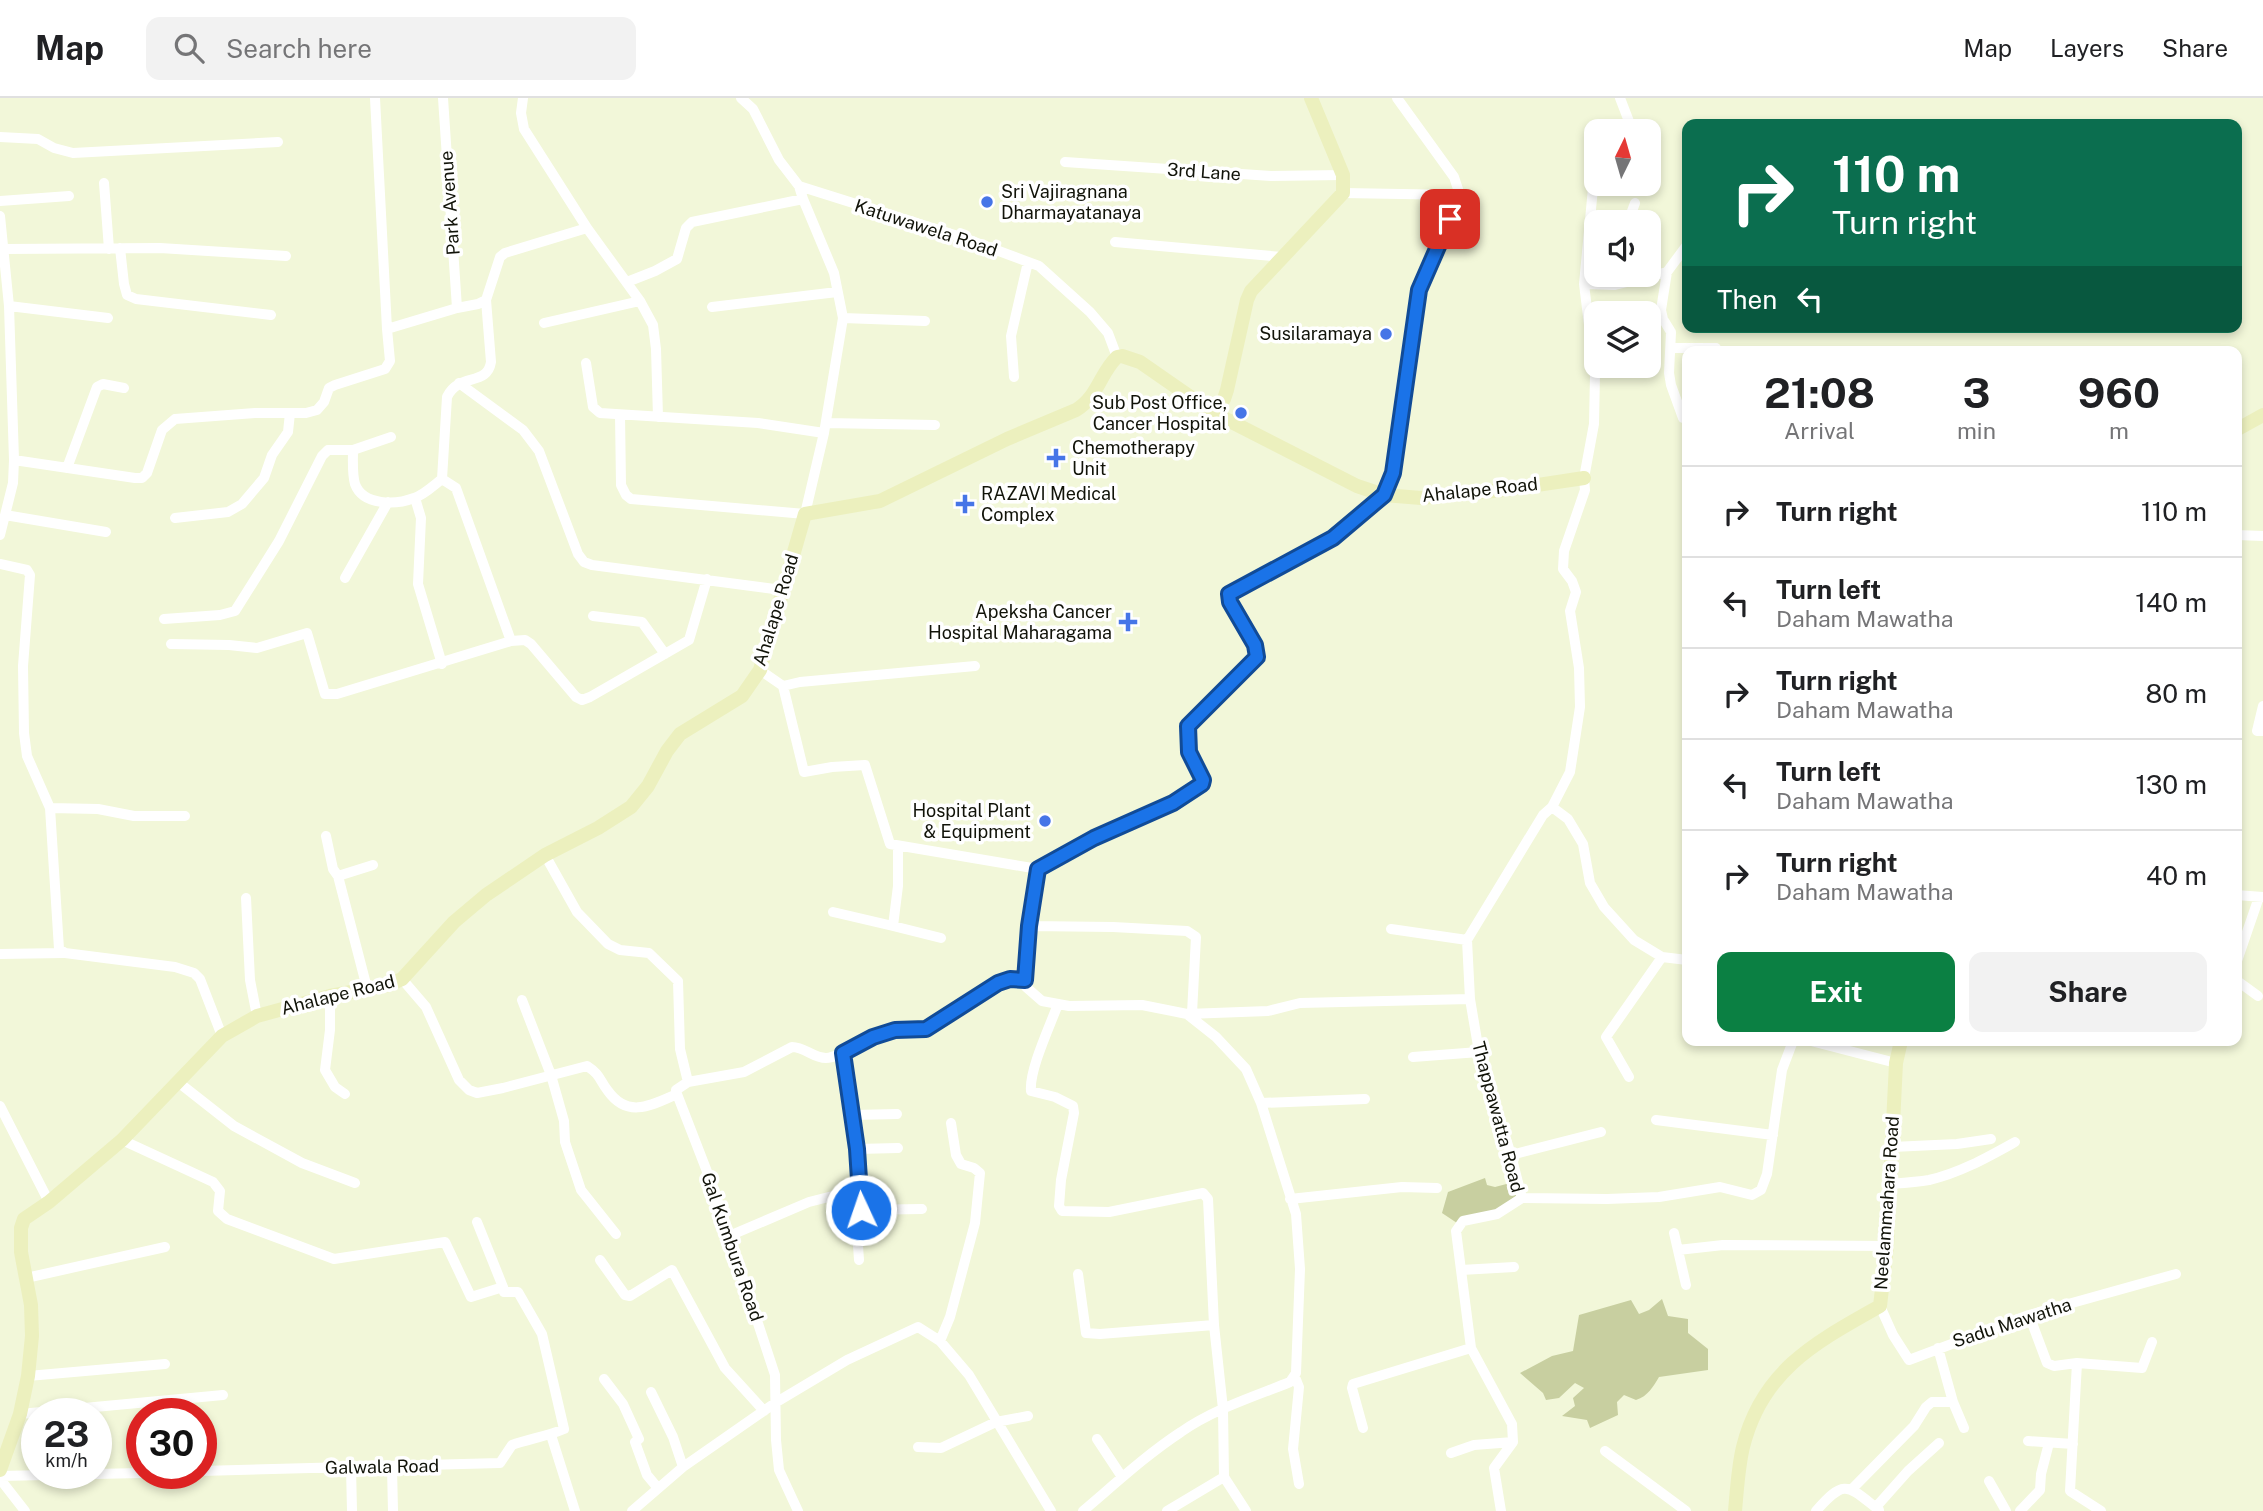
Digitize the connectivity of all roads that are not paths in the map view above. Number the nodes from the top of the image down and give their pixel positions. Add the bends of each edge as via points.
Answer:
1 (375, 98) edge
2 (443, 98) edge
3 (523, 98) edge
4 (741, 98) edge
5 (1304, 98) edge
6 (1311, 98) edge
7 (1397, 98) edge
8 (1620, 98) edge
9 (1628, 119) edge
10 (0, 137) edge
11 (278, 142) dead end
12 (1065, 162) dead end
13 (1343, 175) junction
14 (104, 183) dead end
15 (799, 186) junction
16 (1343, 193) junction
17 (1460, 195) junction
18 (69, 196) dead end
19 (803, 199) junction
20 (0, 201) edge
21 (1634, 203) dead end
22 (1632, 210) edge
23 (0, 216) edge
24 (587, 229) junction
25 (1115, 242) dead end
26 (115, 248) junction
27 (4, 250) junction
28 (1682, 252) edge
29 (286, 256) dead end
30 (1282, 257) junction
31 (1028, 262) junction
32 (1667, 272) junction
33 (1661, 273) edge
34 (626, 282) junction
35 (1584, 287) edge
36 (837, 292) junction
37 (486, 300) junction
38 (640, 301) junction
39 (9, 306) junction
40 (712, 307) dead end
41 (457, 308) junction
42 (271, 315) dead end
43 (108, 318) dead end
44 (843, 318) junction
45 (925, 321) dead end
46 (544, 323) dead end
47 (387, 329) junction
48 (1671, 348) junction
49 (1682, 348) edge
50 (1117, 357) junction
51 (586, 363) dead end
52 (1014, 377) dead end
53 (459, 383) junction
54 (124, 388) dead end
55 (1212, 412) junction
56 (290, 413) junction
57 (620, 415) junction
58 (1682, 415) edge
59 (2263, 415) edge
60 (658, 417) junction
61 (935, 425) dead end
62 (2242, 426) edge
63 (825, 428) junction
64 (391, 437) dead end
65 (353, 450) junction
66 (14, 460) junction
67 (67, 468) junction
68 (1584, 478) junction
69 (442, 479) junction
70 (1384, 495) junction
71 (415, 498) junction
72 (388, 502) junction
73 (805, 514) junction
74 (5, 515) junction
75 (175, 518) dead end
76 (106, 532) dead end
77 (0, 535) edge
78 (2242, 535) edge
79 (2263, 536) edge
80 (0, 564) edge
81 (345, 578) dead end
82 (707, 579) junction
83 (782, 590) junction
84 (593, 616) dead end
85 (164, 619) dead end
86 (512, 641) junction
87 (171, 644) dead end
88 (665, 654) junction
89 (442, 664) junction
90 (975, 666) dead end
91 (760, 670) junction
92 (783, 686) junction
93 (2263, 706) edge
94 (2263, 731) edge
95 (1552, 807) junction
96 (50, 808) junction
97 (185, 816) dead end
98 (326, 836) dead end
99 (898, 846) junction
100 (544, 855) junction
101 (373, 864) dead end
102 (1038, 869) junction
103 (338, 876) junction
104 (2242, 895) edge
105 (2261, 897) edge
106 (246, 898) dead end
107 (834, 912) dead end
108 (893, 926) junction
109 (1029, 926) junction
110 (1391, 929) dead end
111 (941, 938) dead end
112 (1467, 940) junction
113 (2242, 948) edge
114 (65, 953) junction
115 (0, 954) edge
116 (1662, 957) junction
117 (1682, 959) edge
118 (402, 979) junction
119 (1025, 980) junction
120 (2242, 985) edge
121 (367, 988) junction
122 (330, 996) junction
123 (2258, 996) dead end
124 (1470, 999) junction
125 (522, 1000) dead end
126 (1058, 1004) junction
127 (1190, 1014) junction
128 (257, 1016) junction
129 (222, 1035) junction
130 (1791, 1046) edge
131 (1830, 1046) edge
132 (1900, 1046) edge
133 (1479, 1052) junction
134 (843, 1053) junction
135 (1413, 1057) dead end
136 (1896, 1063) junction
137 (551, 1074) junction
138 (1629, 1077) dead end
139 (178, 1082) junction
140 (688, 1082) junction
141 (345, 1094) dead end
142 (677, 1094) junction
143 (1366, 1100) dead end
144 (1261, 1103) junction
145 (0, 1106) edge
146 (897, 1114) dead end
147 (852, 1115) junction
148 (1656, 1120) dead end
149 (951, 1123) dead end
150 (1601, 1132) dead end
151 (1773, 1135) junction
152 (1991, 1139) dead end
153 (122, 1140) junction
154 (2015, 1142) dead end
155 (898, 1147) dead end
156 (1892, 1147) junction
157 (857, 1149) junction
158 (1511, 1155) junction
159 (355, 1184) dead end
160 (1890, 1184) junction
161 (1437, 1188) dead end
162 (860, 1189) junction
163 (1522, 1198) junction
164 (1290, 1199) junction
165 (49, 1202) junction
166 (922, 1209) dead end
167 (861, 1210) junction
168 (477, 1222) dead end
169 (1674, 1233) dead end
170 (616, 1234) dead end
171 (729, 1236) junction
172 (1887, 1246) junction
173 (165, 1247) dead end
174 (1678, 1250) junction
175 (600, 1260) dead end
176 (859, 1260) dead end
177 (1514, 1267) dead end
178 (1461, 1270) junction
179 (1078, 1274) dead end
180 (2176, 1274) dead end
181 (26, 1278) junction
182 (1686, 1284) dead end
183 (503, 1287) junction
184 (1880, 1306) junction
185 (2029, 1314) junction
186 (1214, 1325) junction
187 (940, 1340) junction
188 (2152, 1342) dead end
189 (1471, 1348) junction
190 (1938, 1348) junction
191 (2077, 1363) junction
192 (165, 1364) dead end
193 (28, 1376) junction
194 (1295, 1377) junction
195 (604, 1379) dead end
196 (652, 1392) dead end
197 (223, 1395) dead end
198 (1953, 1402) junction
199 (775, 1404) junction
200 (1223, 1409) junction
201 (764, 1411) junction
202 (20, 1414) junction
203 (1028, 1416) dead end
204 (996, 1422) junction
205 (1964, 1428) dead end
206 (1363, 1429) dead end
207 (551, 1435) junction
208 (1097, 1439) dead end
209 (2028, 1441) dead end
210 (1513, 1442) junction
211 (1940, 1443) dead end
212 (2049, 1443) junction
213 (2073, 1444) junction
214 (918, 1447) dead end
215 (1605, 1451) dead end
216 (1451, 1453) dead end
217 (683, 1466) junction
218 (351, 1467) junction
219 (392, 1467) junction
220 (0, 1470) edge
221 (217, 1471) edge
222 (126, 1474) edge
223 (1122, 1477) junction
224 (1224, 1477) junction
225 (0, 1478) edge
226 (1989, 1481) dead end
227 (1300, 1484) dead end
228 (657, 1487) junction
229 (1852, 1489) junction
230 (1879, 1509) edge
231 (25, 1511) edge
232 (352, 1511) edge
233 (393, 1511) edge
234 (575, 1511) edge
235 (632, 1511) edge
236 (797, 1511) edge
237 (1051, 1511) edge
238 (1083, 1511) edge
239 (1167, 1511) edge
240 (1246, 1511) edge
241 (1501, 1511) edge
242 (1686, 1511) edge
243 (1735, 1511) edge
244 (1816, 1511) edge
245 (2006, 1511) edge
246 (2020, 1511) edge
247 (2101, 1511) edge

1 - 47 street
2 - 41 street, Park Avenue
3 - 24 street via 524,129
4 - 15 street via 753,109 779,160
5 - 6 street
6 - 13 street
7 - 17 street via 1454,177
8 - 9 street
10 - 11 street via 38,139 73,153
12 - 13 street, 3rd Lane via 1271,176
13 - 16 street
14 - 26 street
15 - 19 street
15 - 31 street, Katuwawela Road
16 - 17 street
16 - 30 street
17 - 70 street via 1419,290 1393,473
18 - 20 street
19 - 34 street via 692,222 677,259
19 - 36 street via 834,273
21 - 22 street
23 - 27 street
24 - 34 street
24 - 37 street via 500,257
25 - 30 street
26 - 27 street
26 - 29 street
26 - 42 street via 127,295 136,299
27 - 39 street
28 - 32 street
30 - 55 street via 1251,291 1227,390
31 - 50 street, Katuwawela Road via 1039,266 1090,312 1108,333
31 - 52 street via 1012,336
32 - 33 street
32 - 48 street via 1661,310 1671,332
34 - 38 street
35 - 68 street via 1595,374 1594,424
36 - 40 street
36 - 44 street
37 - 41 street
37 - 53 street via 490,370
38 - 46 street
38 - 60 street via 653,325
39 - 43 street
39 - 66 street
41 - 47 street
44 - 45 street
44 - 63 street
47 - 56 street via 390,361 385,369 335,384 317,410
48 - 49 street
48 - 58 street via 1669,373
50 - 55 street, Ahalape Road via 1140,362
50 - 73 street via 1087,404 1076,410 880,500
51 - 57 street via 593,407 600,413
53 - 69 street via 447,397
53 - 82 street via 523,430 539,451 584,562
54 - 67 street via 97,387
55 - 70 street, Ahalape Road via 1357,486
56 - 67 street via 175,419 162,430 142,478
56 - 75 street via 288,432 272,455 264,478 242,504 228,512
57 - 60 street
57 - 73 street via 621,485 631,499
59 - 62 street
60 - 63 street
61 - 63 street
63 - 73 street
64 - 65 street
65 - 72 street via 360,493 372,501
65 - 85 street via 328,450 322,456 279,541 235,611
66 - 67 street
66 - 74 street
68 - 70 street, Ahalape Road via 1421,498
68 - 95 street via 1585,490 1564,551 1563,569 1576,592 1570,611 1580,707 1570,772
69 - 71 street
69 - 86 street via 456,488
70 - 102 street via 1333,538 1229,594 1257,657 1188,726 1189,752 1202,784 1173,803
71 - 72 street
71 - 89 street via 421,518 418,584
72 - 81 street
73 - 83 street, Ahalape Road
74 - 76 street
74 - 77 street
78 - 79 street
80 - 96 street via 27,570 30,575 23,666 24,733 27,757
82 - 83 street
82 - 88 street via 689,640
83 - 91 street, Ahalape Road
84 - 88 street via 642,622
86 - 88 street via 531,644 576,698 582,699
86 - 89 street
87 - 89 street via 257,648 307,633 325,694 337,695
90 - 92 street
91 - 92 street
91 - 100 street, Ahalape Road via 741,696 680,734 631,807
92 - 99 street via 804,772 865,765 890,844
93 - 94 street via 2257,731
95 - 112 street
95 - 116 street via 1568,818 1583,844 1590,883 1604,907 1633,940
96 - 97 street
96 - 114 street via 59,949
98 - 103 street
99 - 102 street
99 - 108 street
100 - 118 street, Ahalape Road via 454,922
100 - 140 street via 577,912 608,944 649,953 678,981 680,1049
101 - 103 street
102 - 109 street
103 - 121 street
104 - 105 street
105 - 113 street
106 - 128 street via 250,979
107 - 108 street
108 - 111 street
109 - 119 street
109 - 127 street via 1193,933
110 - 112 street
112 - 124 street, Thappawatta Road
114 - 115 street
114 - 129 street via 194,973
116 - 117 street
116 - 138 street via 1606,1037
118 - 121 street, Ahalape Road
118 - 137 street via 426,1007 459,1080 469,1090 503,1088
119 - 126 street via 1032,995
119 - 134 street via 998,983 926,1029 895,1030
120 - 123 street
121 - 122 street, Ahalape Road
122 - 128 street, Ahalape Road
122 - 141 street via 325,1070
124 - 127 street via 1300,1003 1268,1011
124 - 133 street, Thappawatta Road
125 - 137 street
126 - 127 street via 1142,1005
126 - 186 street via 1031,1091 1073,1106 1059,1206 1069,1213 1109,1212 1203,1193 1209,1208
127 - 144 street via 1246,1069
128 - 129 street, Ahalape Road
129 - 139 street, Ahalape Road
130 - 151 street via 1782,1070
131 - 136 street
132 - 136 street, Neelammahara Road
133 - 135 street
133 - 158 street, Thappawatta Road
134 - 140 street via 827,1058 792,1048 744,1072
134 - 147 street
136 - 156 street, Neelammahara Road
137 - 142 street via 587,1066 599,1073 617,1102 635,1108
137 - 170 street via 580,1190
139 - 153 street, Ahalape Road
139 - 159 street via 234,1126 302,1163
140 - 142 street
142 - 171 street, Gal Kumbura Road
143 - 144 street
144 - 164 street
145 - 165 street
146 - 147 street
147 - 157 street
148 - 151 street
149 - 187 street via 961,1164 980,1173 975,1223
150 - 158 street
151 - 163 street via 1767,1174 1761,1190 1752,1195 1720,1187 1659,1197
152 - 156 street
153 - 165 street, Ahalape Road
153 - 183 street via 213,1182 220,1191 218,1211 227,1219 334,1259 444,1242 471,1297
154 - 160 street via 1951,1173
155 - 157 street
156 - 160 street, Neelammahara Road
157 - 162 street
158 - 163 street, Thappawatta Road
160 - 172 street, Neelammahara Road
161 - 164 street via 1402,1187
162 - 167 street
162 - 171 street via 809,1202
163 - 178 street, Thappawatta Road via 1497,1214 1462,1221 1456,1231
164 - 194 street via 1300,1250
165 - 181 street, Ahalape Road via 24,1219 21,1227
166 - 167 street
167 - 176 street
168 - 183 street
169 - 174 street
171 - 199 street, Gal Kumbura Road via 775,1375
172 - 174 street via 1723,1245
172 - 184 street, Neelammahara Road
173 - 181 street
174 - 182 street
175 - 201 street via 630,1296 672,1270 724,1368
177 - 178 street
178 - 189 street, Thappawatta Road
179 - 186 street via 1086,1333
180 - 185 street, Sadu Mawatha
181 - 193 street, Ahalape Road via 32,1336
183 - 207 street via 504,1292 519,1292 542,1334 564,1429
184 - 190 street, Sadu Mawatha via 1909,1360
184 - 243 street, Neelammahara Road via 1796,1357 1762,1397 1742,1449
185 - 190 street, Sadu Mawatha
185 - 191 street via 2047,1363
186 - 200 street
187 - 199 street via 918,1327 847,1360
187 - 204 street via 969,1375
188 - 191 street via 2142,1368
189 - 206 street via 1353,1384
189 - 210 street via 1512,1424
190 - 198 street
191 - 213 street
192 - 193 street
193 - 202 street, Ahalape Road
194 - 200 street
194 - 227 street via 1299,1387 1293,1449
195 - 228 street via 623,1405 639,1440 635,1442 647,1475
196 - 217 street
197 - 202 street
198 - 205 street
198 - 229 street via 1932,1402 1926,1407 1914,1426
199 - 201 street
199 - 236 street, Gal Kumbura Road via 779,1470
200 - 223 street via 1181,1432
200 - 224 street
201 - 217 street
202 - 220 street, Ahalape Road
203 - 204 street
204 - 214 street via 941,1448
204 - 237 street
207 - 219 street, Galwala Road via 512,1445 500,1463
207 - 234 street
208 - 223 street
209 - 212 street
210 - 216 street via 1474,1445
210 - 241 street via 1494,1468
211 - 230 street via 1908,1471
212 - 213 street
212 - 246 street via 2040,1490
213 - 247 street via 2070,1491
215 - 242 street
217 - 228 street
218 - 219 street, Galwala Road
218 - 221 street, Galwala Road
218 - 232 street
219 - 233 street
222 - 225 street
223 - 238 street
224 - 239 street
224 - 240 street
225 - 231 street
226 - 245 street
228 - 235 street
229 - 230 street
229 - 244 street via 1833,1492

